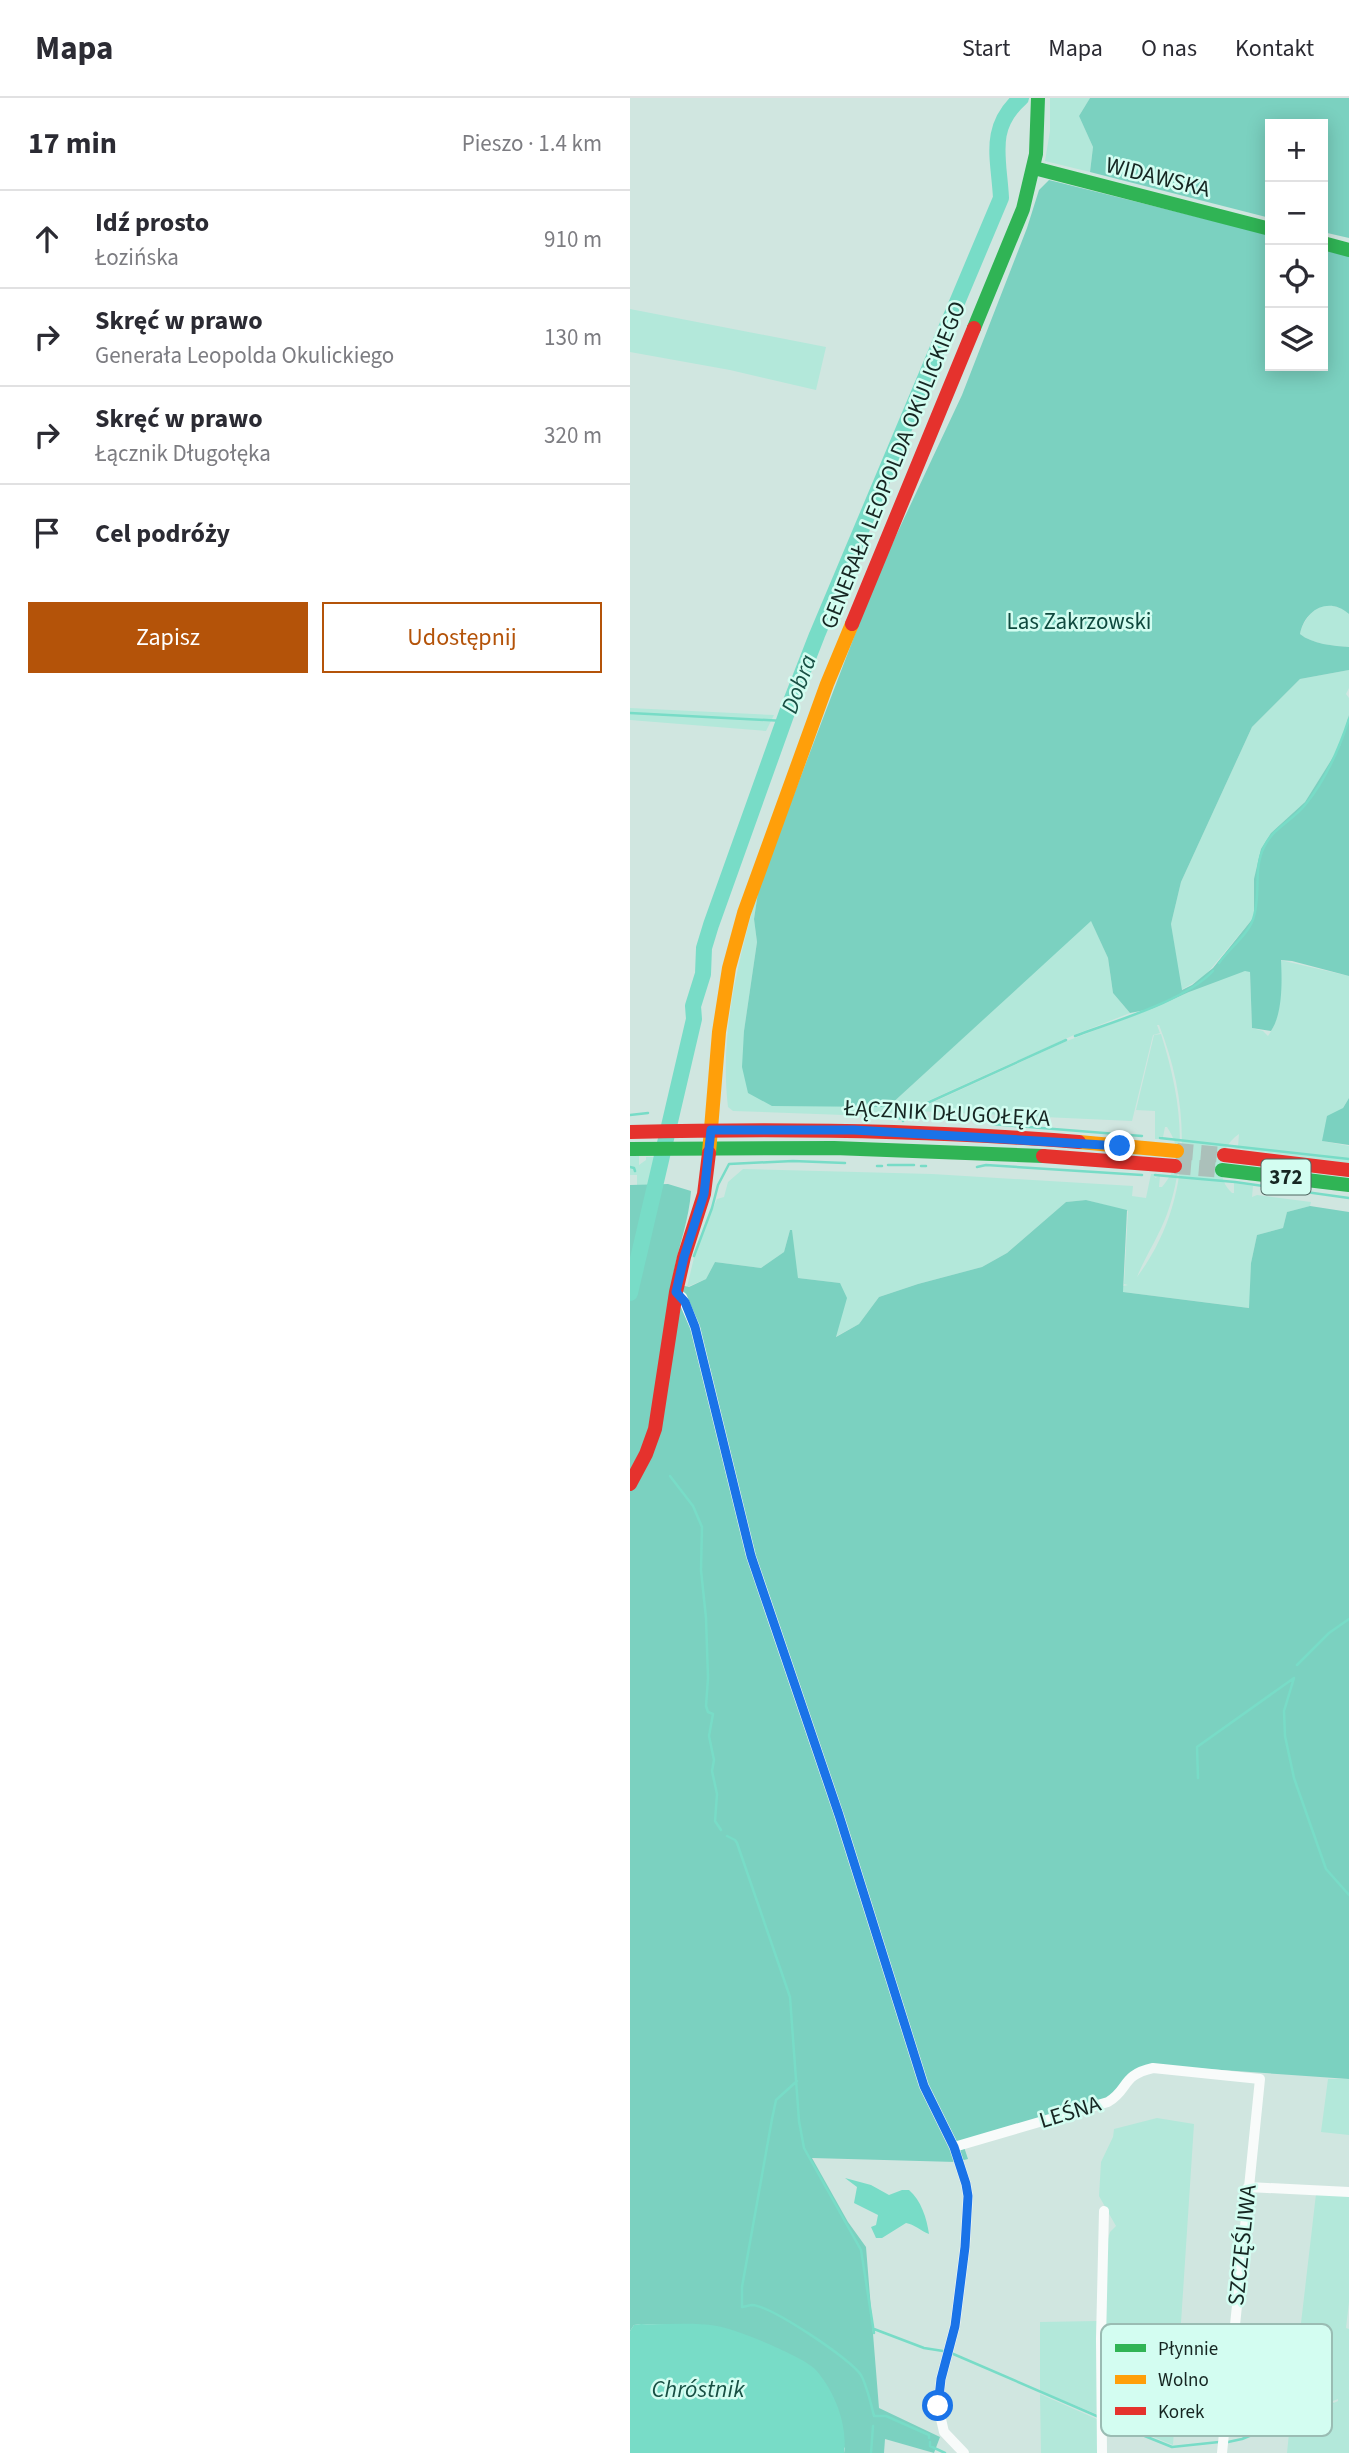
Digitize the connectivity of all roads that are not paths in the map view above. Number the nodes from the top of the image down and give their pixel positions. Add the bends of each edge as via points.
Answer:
1 (1038, 105) edge
2 (1034, 168) junction
3 (1265, 228) edge
4 (1328, 244) edge
5 (1349, 250) edge
6 (711, 1130) junction
7 (637, 1132) edge
8 (710, 1147) junction
9 (635, 1149) edge
10 (1349, 1170) edge
11 (1349, 1185) edge
12 (676, 1292) junction
13 (630, 1484) edge
14 (1260, 2079) joint
15 (954, 2147) junction
16 (1248, 2187) junction
17 (1349, 2192) edge
18 (1104, 2211) dead end
19 (1101, 2324) edge
20 (1235, 2324) edge
21 (964, 2453) edge

1 - 2 street, GENERAŁA LEOPOLDA OKULICKIEGO
2 - 3 street, WIDAWSKA
2 - 6 street, GENERAŁA LEOPOLDA OKULICKIEGO via 1017,225 827,684 752,886 723,1000
4 - 5 street
6 - 7 street, ŁĄCZNIK DŁUGOŁĘKA
6 - 8 street, GENERAŁA LEOPOLDA OKULICKIEGO
6 - 8 street, ŁĄCZNIK DŁUGOŁĘKA via 889,1131 1176,1158
8 - 9 street, ŁĄCZNIK DŁUGOŁĘKA
8 - 12 street, GENERAŁA LEOPOLDA OKULICKIEGO via 704,1194
10 - 11 street, 372 via 1224,1163
12 - 13 street, GENERAŁA LEOPOLDA OKULICKIEGO via 655,1429
12 - 15 street via 695,1327 751,1556 924,2086
14 - 15 street, LEŚNA via 1153,2068 1139,2071 1108,2102
14 - 16 street, SZCZĘŚLIWA
15 - 21 street via 968,2196 965,2247 938,2406 940,2421
16 - 17 street
16 - 20 street, SZCZĘŚLIWA
18 - 19 street

